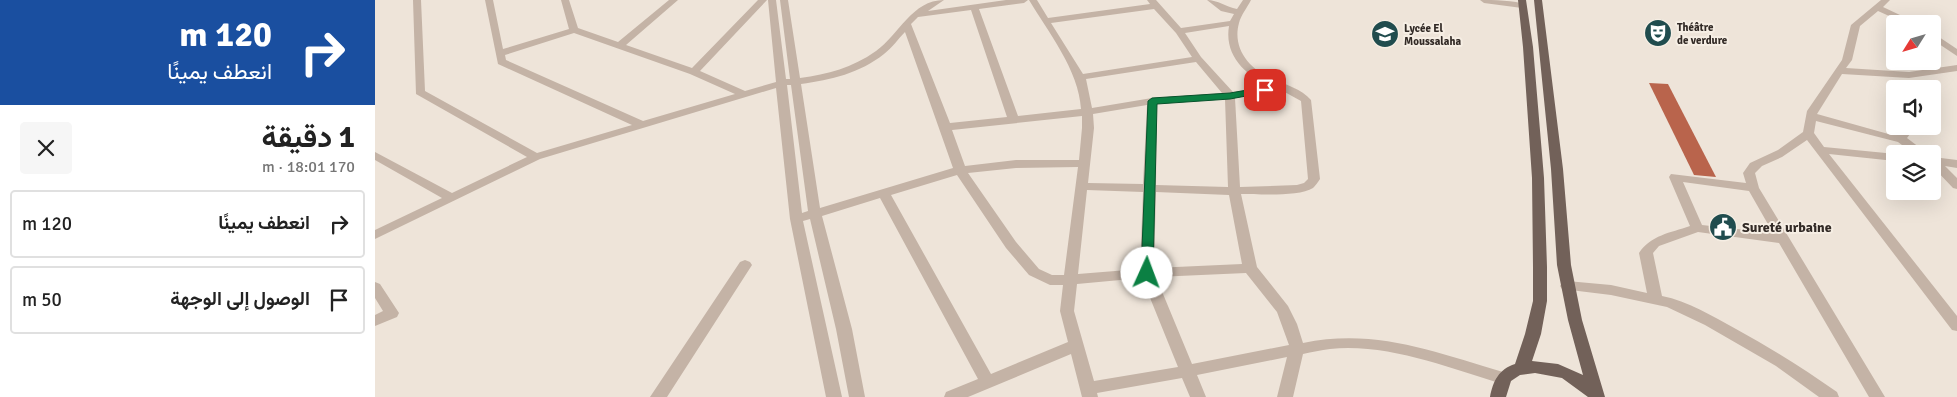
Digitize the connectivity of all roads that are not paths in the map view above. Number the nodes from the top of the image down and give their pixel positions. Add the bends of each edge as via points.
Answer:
1 (417, 0) edge
2 (489, 0) edge
3 (565, 0) edge
4 (674, 0) edge
5 (763, 0) edge
6 (773, 0) edge
7 (784, 0) edge
8 (940, 0) edge
9 (1024, 0) edge
10 (1033, 0) edge
11 (1211, 0) edge
12 (1247, 0) edge
13 (1484, 0) edge
14 (1538, 0) edge
15 (1887, 0) edge
16 (1522, 2) edge
17 (1153, 3) edge
18 (974, 7) junction
19 (1876, 7) junction
20 (1240, 12) junction
21 (1894, 15) edge
22 (914, 16) junction
23 (1045, 21) junction
24 (1234, 23) junction
25 (907, 25) junction
26 (574, 30) junction
27 (1179, 30) junction
28 (1941, 42) edge
29 (620, 45) junction
30 (1941, 45) edge
31 (1946, 45) junction
32 (1957, 53) edge
33 (499, 54) junction
34 (1198, 60) junction
35 (1957, 68) edge
36 (1841, 71) junction
37 (693, 72) junction
38 (1080, 77) junction
39 (796, 80) junction
40 (782, 83) junction
41 (1282, 87) junction
42 (744, 94) junction
43 (1230, 96) junction
44 (1152, 101) junction
45 (1087, 112) junction
46 (1810, 116) junction
47 (1014, 121) junction
48 (642, 125) junction
49 (946, 127) junction
50 (1808, 133) junction
51 (1904, 135) edge
52 (1901, 139) junction
53 (1909, 145) edge
54 (1820, 150) junction
55 (375, 155) edge
56 (1886, 156) edge
57 (536, 157) junction
58 (1083, 163) junction
59 (1957, 164) edge
60 (960, 170) junction
61 (1957, 185) edge
62 (1080, 186) junction
63 (1150, 188) junction
64 (1753, 188) junction
65 (1233, 191) junction
66 (884, 193) junction
67 (452, 198) junction
68 (815, 215) junction
69 (796, 219) junction
70 (1697, 228) junction
71 (375, 235) edge
72 (1784, 240) junction
73 (745, 265) dead end
74 (1251, 268) junction
75 (1147, 273) junction
76 (1070, 280) junction
77 (1567, 286) junction
78 (375, 287) edge
79 (1655, 299) junction
80 (375, 321) edge
81 (1957, 326) edge
82 (1076, 344) junction
83 (1297, 348) junction
84 (1522, 368) junction
85 (1188, 371) junction
86 (1503, 378) junction
87 (987, 382) junction
88 (1089, 392) edge
89 (659, 397) edge
90 (834, 397) edge
91 (857, 397) edge
92 (952, 397) edge
93 (1198, 397) edge
94 (1285, 397) edge
95 (1498, 397) edge
96 (1598, 397) edge
97 (1831, 397) edge
98 (1877, 397) edge

1 - 57 street via 420,92
2 - 33 street
3 - 26 street
4 - 29 street
5 - 37 street
6 - 40 street
7 - 39 street
8 - 22 street
9 - 18 street
10 - 23 street
11 - 20 street via 1224,9
12 - 20 street
13 - 16 street
14 - 77 main road
15 - 19 street
16 - 84 main road via 1538,178 1540,267 1540,301
17 - 23 street
17 - 27 street
18 - 22 street
18 - 47 street
19 - 21 street
19 - 36 street via 1856,25
20 - 24 street
22 - 25 street
23 - 38 street
24 - 27 street
24 - 41 street via 1233,48 1247,67 1259,77
25 - 39 street via 881,52 853,69 821,78
25 - 49 street
26 - 29 street
26 - 33 street
27 - 34 street
28 - 31 street
29 - 37 street
30 - 31 street
31 - 32 street
33 - 48 street via 501,62
34 - 38 street
34 - 43 street
35 - 36 street via 1909,74
36 - 46 street
37 - 42 street
38 - 45 street
39 - 40 street
39 - 68 street
40 - 42 street
40 - 69 street
41 - 43 street
41 - 65 street via 1306,100 1314,179 1308,186 1298,189
42 - 48 street
43 - 44 street
43 - 65 street
44 - 45 street
44 - 63 street
45 - 47 street
45 - 58 street
46 - 50 street
46 - 52 street
47 - 49 street
48 - 57 street
49 - 60 street
50 - 54 street
50 - 64 street via 1777,156 1751,167 1749,173
51 - 52 street
52 - 53 street
54 - 56 street
54 - 81 street
55 - 67 street
57 - 67 street
58 - 60 street via 1016,164
58 - 62 street
59 - 61 street via 1933,161
60 - 66 street
60 - 76 street via 1011,245 1034,272 1050,280
62 - 63 street
62 - 76 street
63 - 65 street
63 - 75 street
64 - 70 street via 1675,177
64 - 72 street
65 - 74 street
66 - 68 street
66 - 87 street
67 - 71 street
68 - 69 street
68 - 91 street via 844,329
69 - 90 street
70 - 72 street
70 - 79 street via 1654,243 1646,253
72 - 98 street
73 - 89 street
74 - 75 street
74 - 83 street via 1283,310 1291,324
75 - 76 street
75 - 85 street
76 - 82 street via 1067,311
77 - 79 street
77 - 96 main road
78 - 80 street via 392,313
79 - 97 street via 1710,321 1782,362
82 - 87 street
82 - 88 street
83 - 85 street
83 - 86 street via 1345,343 1394,347
83 - 94 street
84 - 86 main road
84 - 96 main road via 1537,366 1570,375
85 - 88 street
85 - 93 street
86 - 95 main road via 1498,387
87 - 92 street

